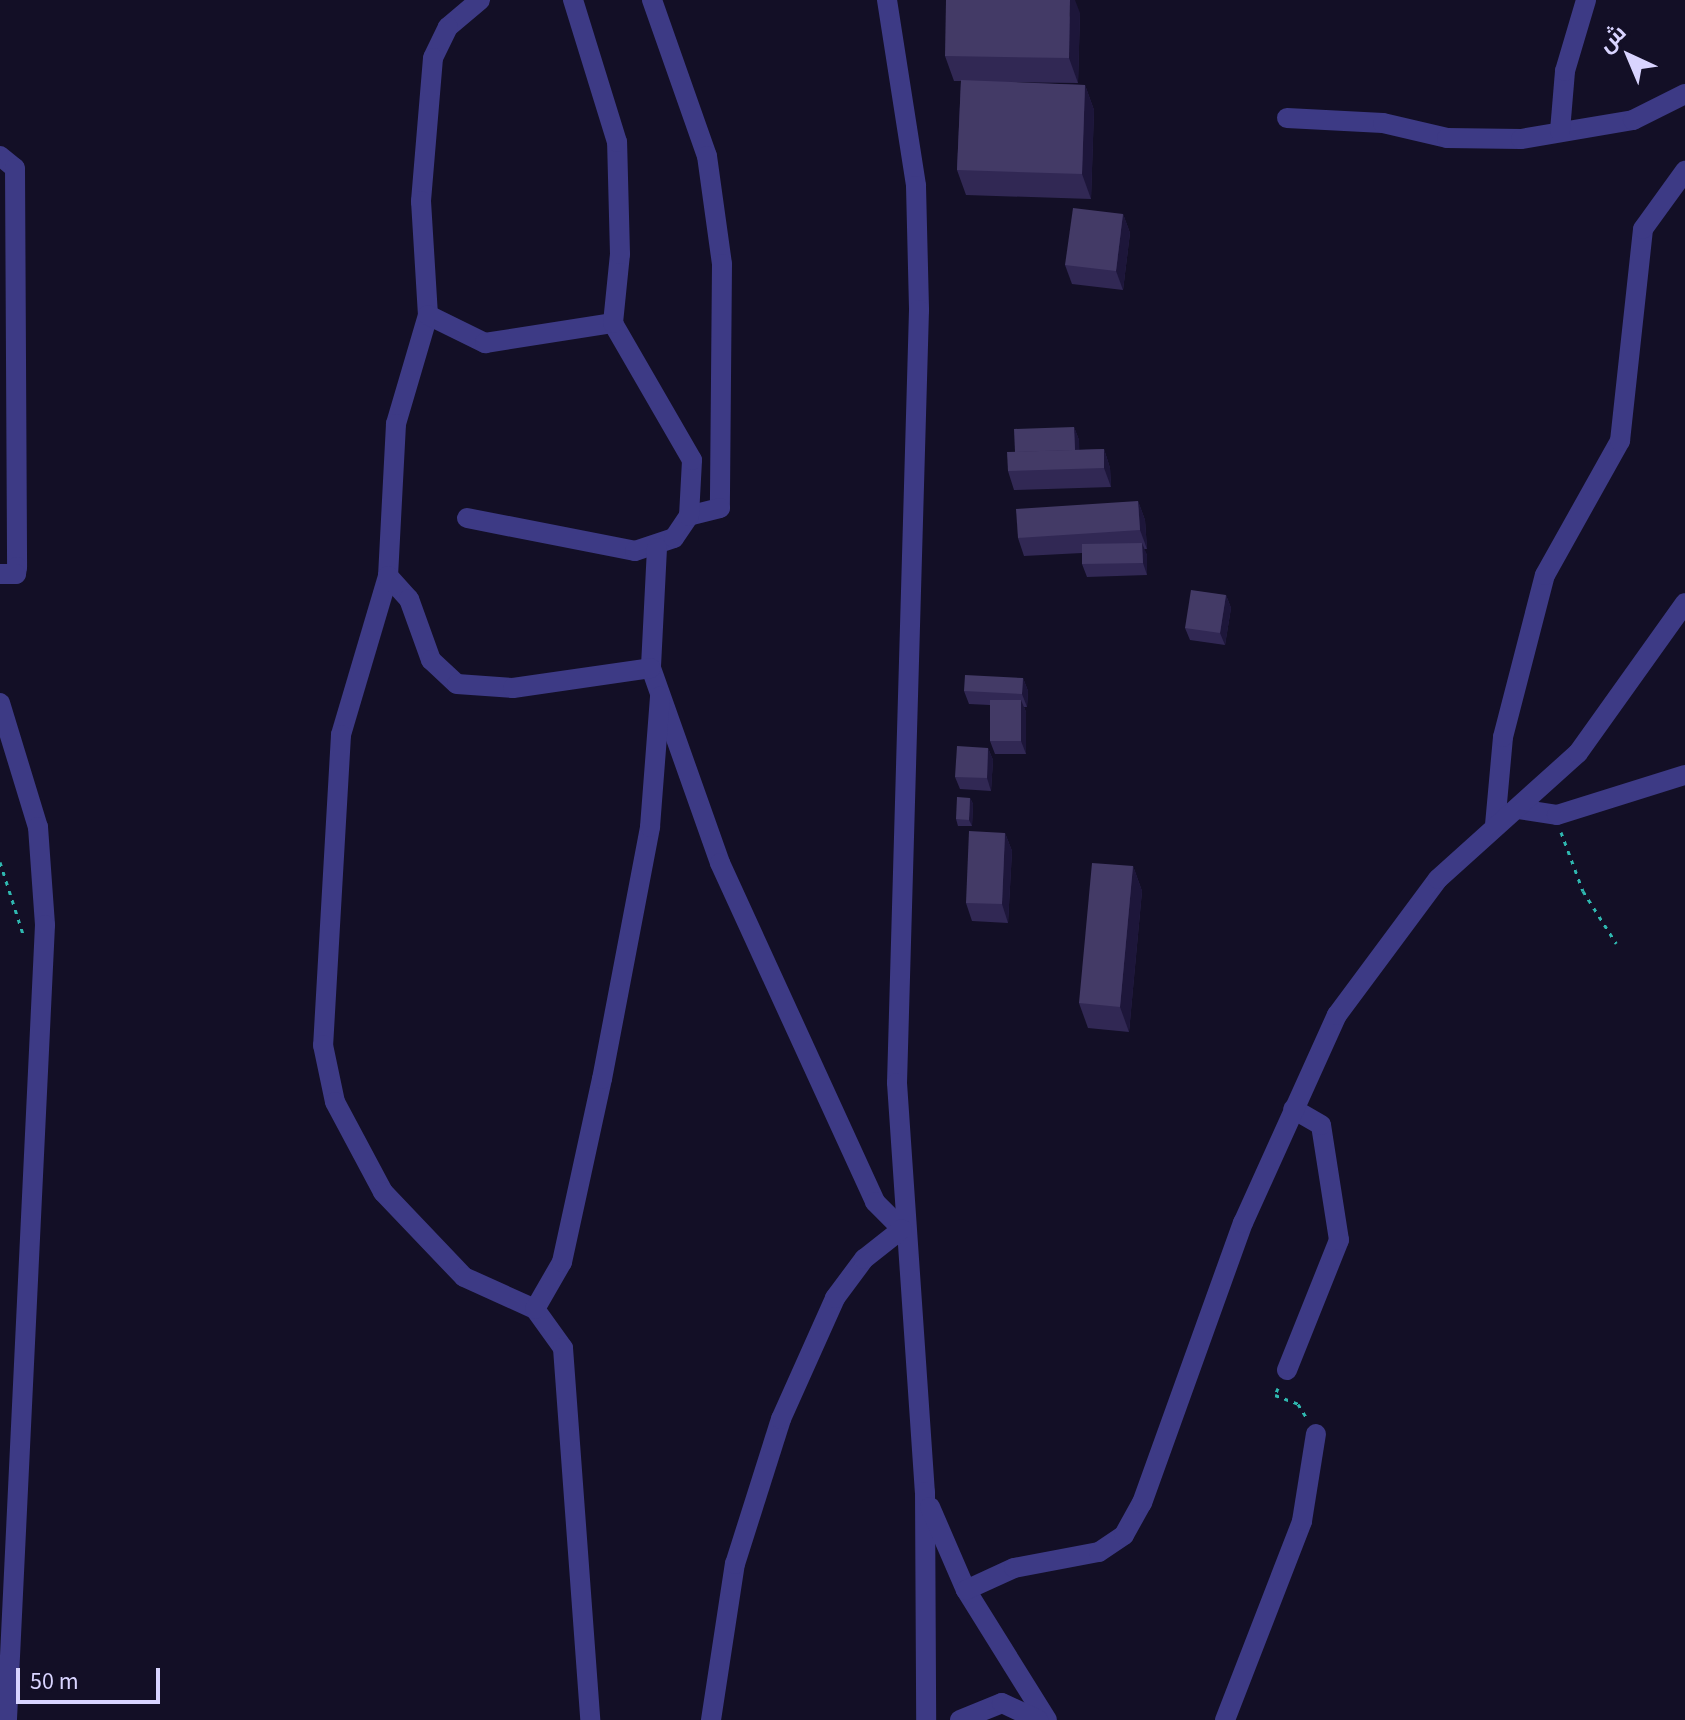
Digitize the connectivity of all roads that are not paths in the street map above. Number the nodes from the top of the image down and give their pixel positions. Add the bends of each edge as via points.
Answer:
1 (480, 0) edge
2 (573, 0) edge
3 (652, 0) edge
4 (887, 0) edge
5 (1586, 0) edge
6 (1685, 94) edge
7 (1287, 118) dead end
8 (1560, 131) junction
9 (0, 156) edge
10 (1685, 171) edge
11 (428, 315) junction
12 (613, 323) junction
13 (689, 516) junction
14 (467, 518) dead end
15 (657, 548) junction
16 (0, 574) edge
17 (388, 576) junction
18 (1685, 603) edge
19 (651, 668) junction
20 (661, 692) junction
21 (0, 703) edge
22 (1685, 775) edge
23 (1519, 809) junction
24 (1495, 825) junction
25 (1293, 1109) junction
26 (902, 1229) junction
27 (535, 1309) junction
28 (1287, 1370) road end
29 (1316, 1434) road end
30 (925, 1492) junction
31 (966, 1590) junction
32 (7, 1720) edge
33 (590, 1720) edge
34 (711, 1720) edge
35 (926, 1720) edge
36 (960, 1720) edge
37 (1038, 1720) edge
38 (1047, 1720) edge
39 (1225, 1720) edge

1 - 11 street via 448,27 433,58 421,201
2 - 12 street via 617,142 620,254
3 - 13 street via 707,156 722,264 720,508
4 - 26 street via 916,186 919,310 913,691 899,936
5 - 8 street via 1565,71
6 - 8 street via 1633,120
7 - 8 street via 1383,123 1473,140
9 - 16 street via 15,168 17,567 16,574
10 - 24 street via 1643,229 1620,441 1545,575 1503,737
11 - 12 street via 485,343
11 - 17 street via 396,424
12 - 13 street via 692,460
13 - 15 street
14 - 15 street via 616,548
15 - 19 street
17 - 19 street via 409,599 431,660 457,684 513,688
17 - 27 street via 341,735 323,1045 335,1102 383,1192 464,1277
18 - 23 street via 1578,753
19 - 20 street
20 - 26 street via 737,906 875,1202
20 - 27 street via 650,827 602,1079 562,1262
21 - 32 street via 38,827 45,925
22 - 23 street via 1557,815
23 - 24 street
24 - 25 street via 1438,879 1364,972
25 - 28 street via 1321,1125 1339,1240
25 - 31 street via 1134,1521 1099,1552 1014,1568
26 - 30 street
26 - 34 street via 864,1259 835,1298 781,1419 735,1564
27 - 33 street via 556,1334 566,1370
29 - 39 street via 1302,1521
30 - 31 street
30 - 35 street
31 - 38 street
36 - 37 street via 1002,1703

